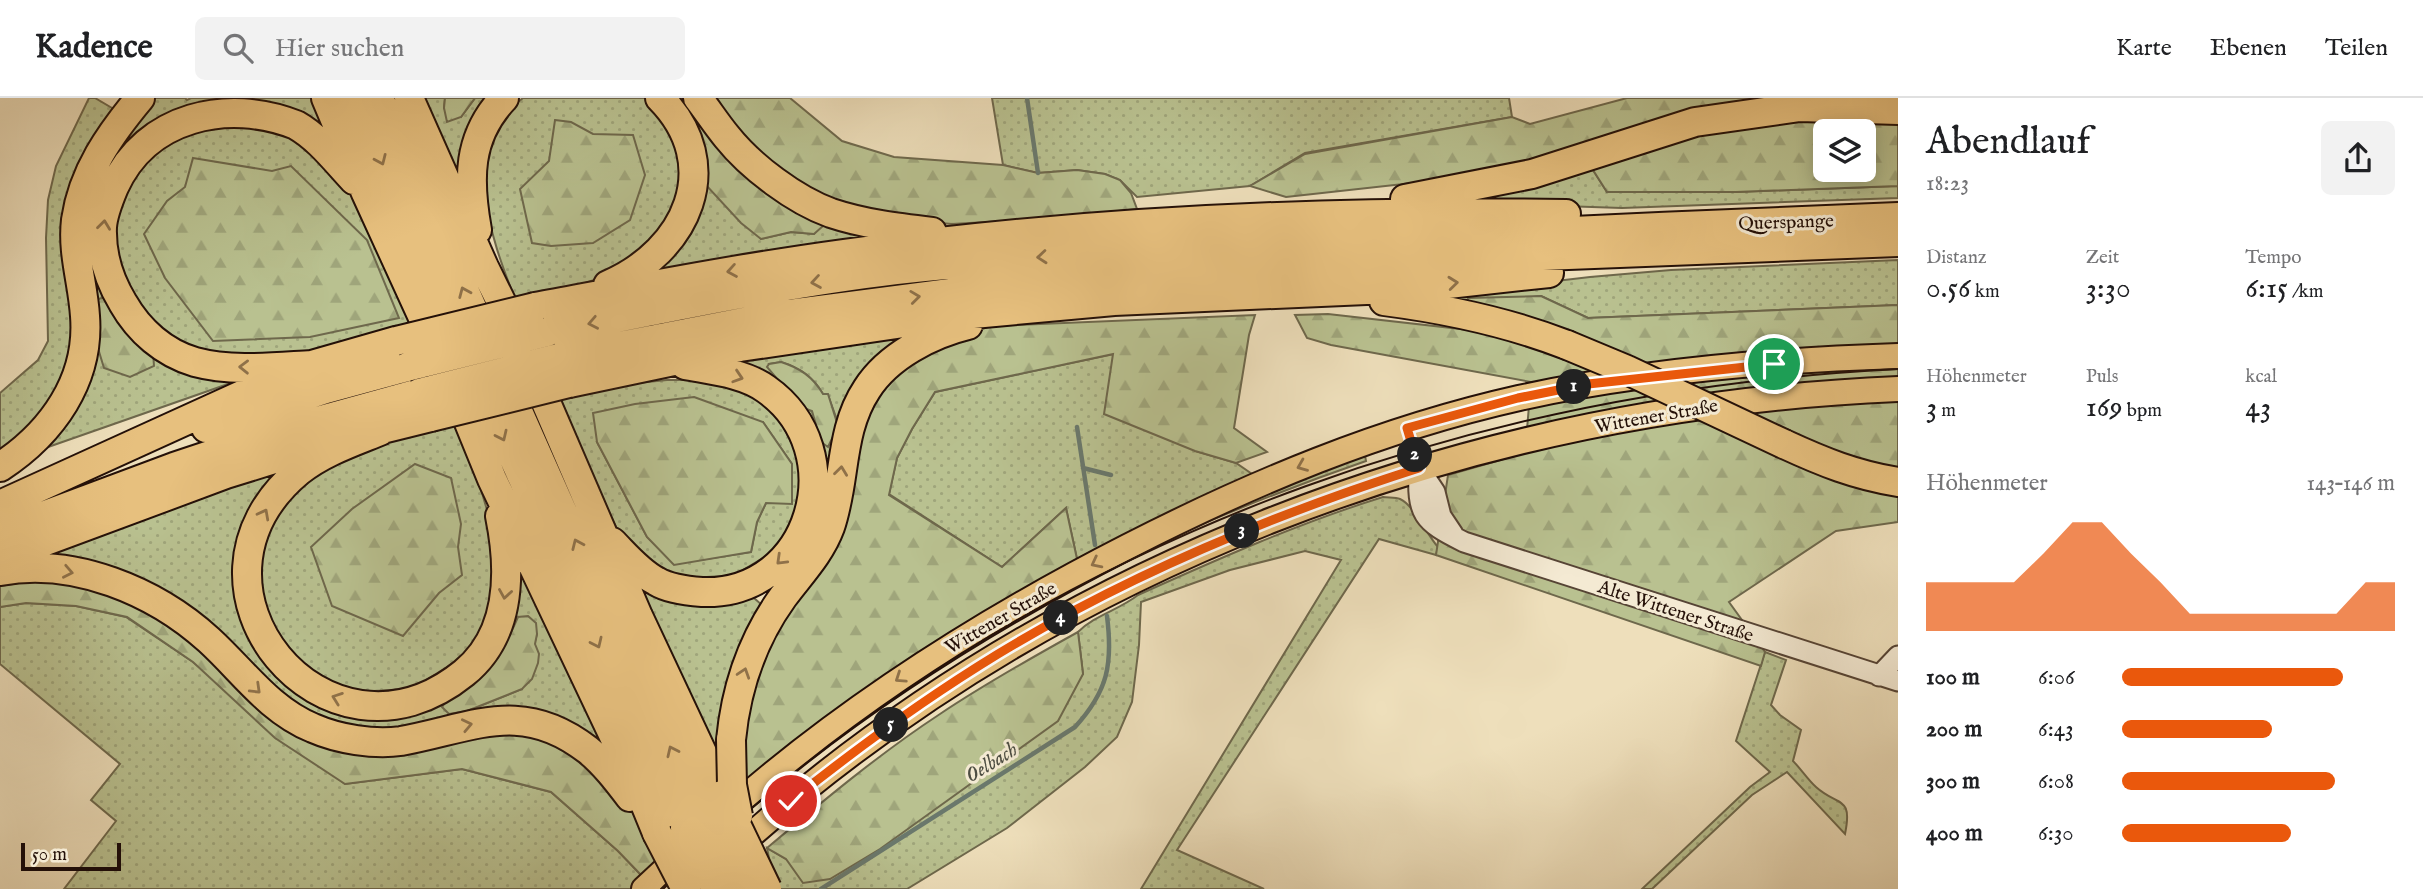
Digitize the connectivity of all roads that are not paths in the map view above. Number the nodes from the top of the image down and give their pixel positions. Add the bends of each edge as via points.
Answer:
1 (140, 98) edge
2 (326, 98) edge
3 (353, 98) edge
4 (379, 98) edge
5 (409, 98) edge
6 (504, 98) edge
7 (660, 98) edge
8 (698, 98) edge
9 (1898, 110) edge
10 (366, 193) junction
11 (1898, 217) edge
12 (1018, 234) junction
13 (1898, 242) edge
14 (1310, 253) junction
15 (1111, 263) junction
16 (484, 267) junction
17 (1045, 307) junction
18 (541, 320) junction
19 (402, 354) junction
20 (1898, 356) edge
21 (671, 363) junction
22 (312, 365) junction
23 (564, 370) junction
24 (1898, 389) edge
25 (425, 405) junction
26 (1407, 428) junction
27 (380, 431) junction
28 (0, 467) edge
29 (1419, 468) junction
30 (492, 479) junction
31 (1898, 482) edge
32 (38, 489) junction
33 (0, 505) edge
34 (599, 529) junction
35 (0, 532) edge
36 (0, 558) edge
37 (0, 571) edge
38 (1898, 656) edge
39 (1889, 678) edge
40 (703, 812) junction
41 (655, 828) junction
42 (741, 836) junction
43 (644, 889) edge
44 (686, 889) edge
45 (692, 889) edge
46 (716, 889) edge
47 (741, 889) edge
48 (767, 889) edge

1 - 28 highway via 91,168 80,199 75,246 86,317 73,388 45,429
2 - 10 highway
3 -> 40 highway via 607,664
40 -> 4 highway via 570,530
5 - 16 highway
6 - 16 highway via 488,118 472,156 471,187
7 - 18 highway via 675,113 693,156 693,188 682,222 660,251 628,276
8 - 12 highway via 727,138 760,171 829,212 937,233
9 - 14 highway via 1800,107 1695,122 1532,174 1456,190
22 -> 10 highway via 217,365 196,362 160,345 128,313 107,268 102,224 109,199 121,171 157,133 179,118 239,106 298,125
10 - 30 highway
11 - 14 highway, Querspange via 1673,226 1589,214 1460,212
12 - 15 highway
12 -> 18 highway via 742,269
14 -> 13 highway, Querspange via 1412,288 1765,246
14 - 15 highway
14 - 15 highway
14 - 31 highway, bridge via 1408,304 1500,323 1567,345 1842,470
15 - 17 highway
15 -> 18 highway via 878,273
23 -> 15 highway via 774,316 991,288
16 - 34 highway
17 - 21 highway via 740,347
42 -> 17 highway, bridge via 732,785 734,707 766,622 810,564 829,529 848,432 868,388 892,362 931,339 957,328
18 - 19 highway, bridge
19 - 22 highway
19 - 32 highway via 326,389
20 - 26 main road, Wittener Straße via 1726,368 1588,384
21 - 23 highway
21 -> 34 highway via 719,371 765,388 796,418 806,435 814,484 804,530 767,573 715,593 656,581
22 - 32 highway
23 - 25 highway, bridge
24 - 29 main road, Wittener Straße via 1778,397 1682,410 1542,437
25 - 27 highway
25 - 35 highway via 273,434
26 - 29 main road
26 -> 43 main road, Wittener Straße via 1214,504 1080,571 948,646 800,751
30 -> 27 highway via 508,585 485,650 451,683 407,704 365,706 329,695 285,667 265,639 251,608 250,549 265,508 300,471 331,451
27 - 36 highway via 226,474
29 - 39 street, Alte Wittener Straße via 1418,498 1428,520 1455,538
29 - 45 main road, Wittener Straße via 1296,510 1186,556 999,654 838,763
30 - 41 highway
32 - 33 highway
34 - 40 highway
37 -> 41 highway via 54,569 143,593 202,634 287,715 314,729 360,740 398,741 503,719 536,723 587,750
38 - 39 street
40 - 42 highway, bridge
40 - 46 highway, bridge
40 - 47 highway, bridge
41 - 44 highway, bridge
42 - 48 highway, bridge

